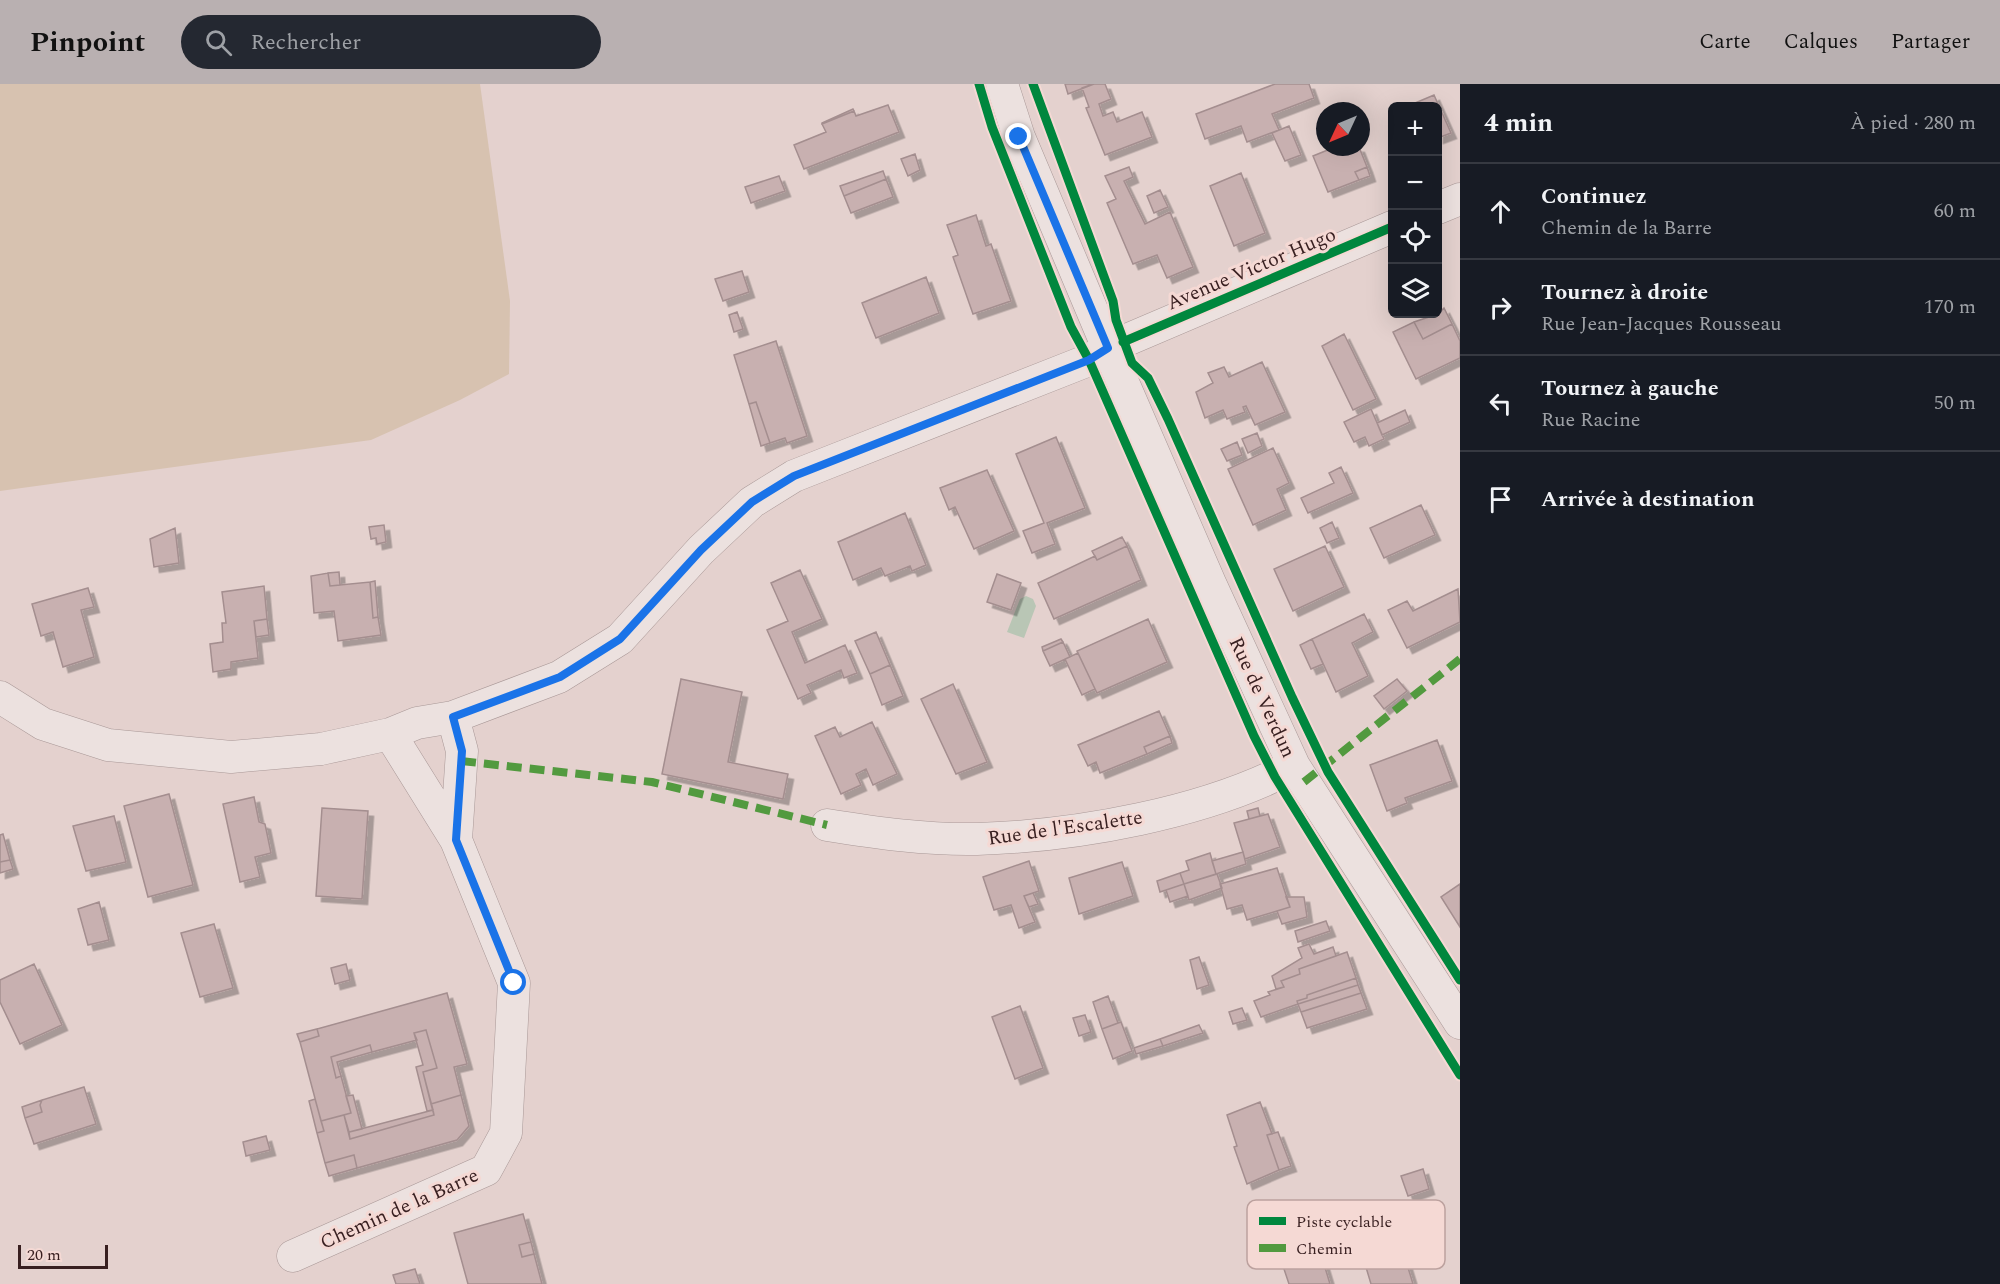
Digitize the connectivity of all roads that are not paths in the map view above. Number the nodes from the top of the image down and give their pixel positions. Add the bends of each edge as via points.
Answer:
1 (1002, 84) edge
2 (1460, 199) edge
3 (1442, 206) edge
4 (1388, 229) edge
5 (1108, 348) junction
6 (0, 697) edge
7 (453, 717) junction
8 (390, 734) junction
9 (1294, 766) junction
10 (828, 825) dead end
11 (456, 840) junction
12 (1460, 1023) edge
13 (293, 1256) dead end

1 - 5 street, Rue de Verdun via 1019,137
2 - 3 street
4 - 5 street, Avenue Victor Hugo
5 - 7 street, Avenue Victor Hugo via 1089,360 794,476 752,502 701,550 620,639 560,677
5 - 9 street, Rue de Verdun
6 - 8 street, Avenue Victor Hugo via 43,724 108,745 231,757 321,749
7 - 8 street, Avenue Victor Hugo via 417,723
7 - 11 street, Chemin de la Barre via 462,751
8 - 11 street, Chemin de la Barre
9 - 10 street, Rue de l'Escalette via 1216,800 1119,823 977,839 891,835
9 - 12 street, Rue de Verdun
11 - 13 street, Chemin de la Barre via 514,983 506,1133 486,1170

